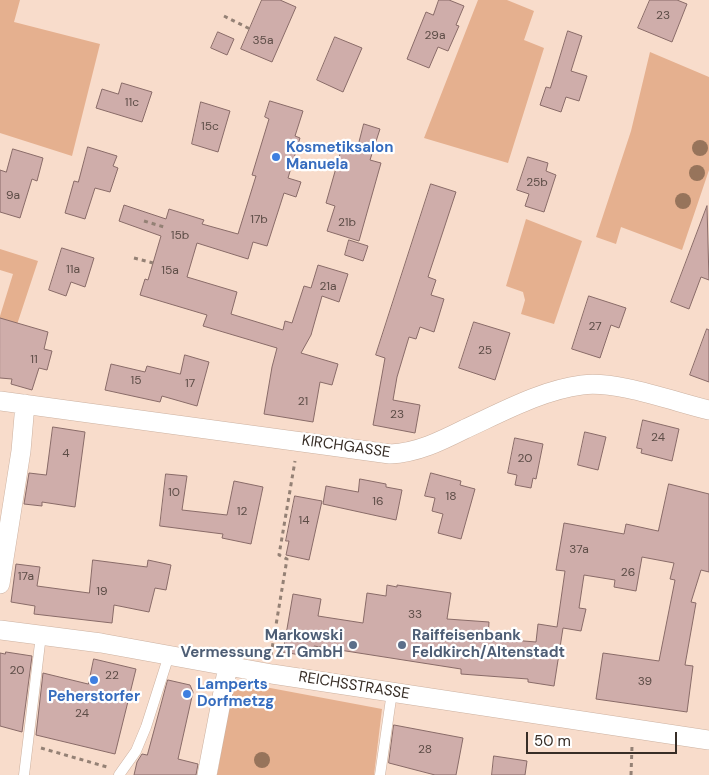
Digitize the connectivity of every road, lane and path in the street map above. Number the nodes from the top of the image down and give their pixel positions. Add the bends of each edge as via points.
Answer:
1 (224, 16) dead end
2 (250, 29) dead end
3 (144, 222) dead end
4 (164, 227) dead end
5 (134, 258) dead end
6 (153, 263) dead end
7 (0, 401) edge
8 (25, 404) junction
9 (709, 410) edge
10 (299, 440) junction
11 (0, 584) edge
12 (0, 630) edge
13 (41, 635) junction
14 (168, 655) junction
15 (228, 666) junction
16 (258, 672) junction
17 (392, 692) junction
18 (633, 728) junction
19 (709, 740) edge
20 (28, 744) junction
21 (120, 773) edge
22 (24, 775) edge
23 (207, 775) edge
24 (380, 775) edge
25 (631, 775) edge

1 - 2 path
3 - 4 path
5 - 6 path
7 - 8 street, KIRCHGASSE
8 - 10 street, KIRCHGASSE
8 - 11 street via 21,451
9 - 10 street, KIRCHGASSE via 618,388 583,384 545,394 427,446 403,453 390,454
10 - 16 path via 278,555 288,559 270,660 260,659
12 - 13 street, REICHSSTRASSE
13 - 14 street, REICHSSTRASSE
13 - 20 lane
14 - 15 street, REICHSSTRASSE
14 - 21 lane via 136,751
15 - 16 street, REICHSSTRASSE
15 - 23 street
16 - 17 street, REICHSSTRASSE
17 - 18 street, REICHSSTRASSE
17 - 24 lane
18 - 19 street, REICHSSTRASSE
18 - 25 path
20 - 21 path
20 - 22 lane

